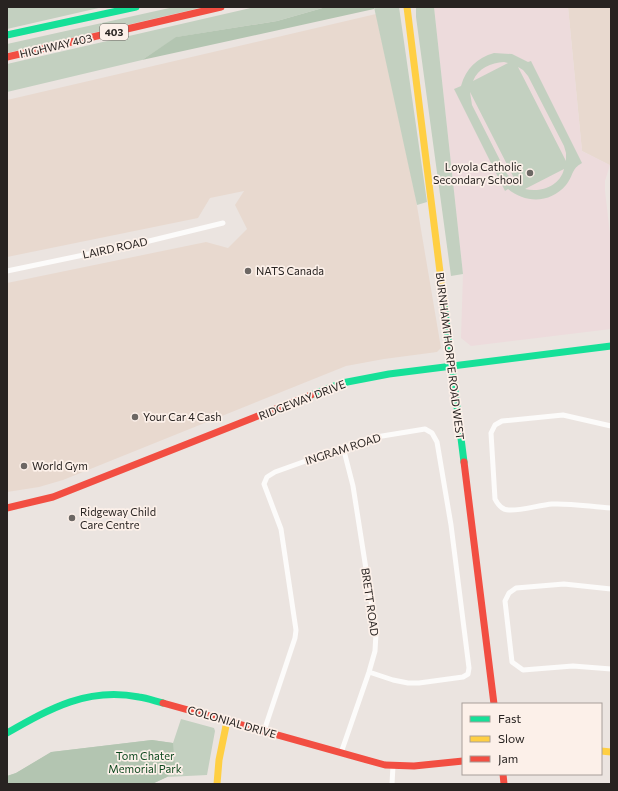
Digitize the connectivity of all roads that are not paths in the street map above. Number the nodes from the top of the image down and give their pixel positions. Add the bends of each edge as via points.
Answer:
1 (136, 7) edge
2 (221, 7) edge
3 (407, 7) edge
4 (7, 35) edge
5 (7, 57) edge
6 (223, 223) dead end
7 (7, 271) edge
8 (611, 346) edge
9 (452, 366) junction
10 (611, 426) edge
11 (343, 447) junction
12 (7, 508) edge
13 (611, 508) edge
14 (611, 589) edge
15 (611, 670) edge
16 (369, 672) junction
17 (494, 703) edge
18 (228, 721) junction
19 (264, 731) junction
20 (7, 733) edge
21 (342, 753) junction
22 (462, 761) edge
23 (393, 766) junction
24 (217, 784) edge
25 (392, 784) edge

1 - 4 main road, HIGHWAY 403 / 403
2 - 5 main road, HIGHWAY 403 / 403
3 - 9 main road, BURNHAMTHORPE ROAD WEST
6 - 7 street, LAIRD ROAD
8 - 9 main road, RIDGEWAY DRIVE
9 - 12 main road, RIDGEWAY DRIVE via 342,383 53,497
9 - 17 main road, BURNHAMTHORPE ROAD WEST
10 - 13 street via 556,415 502,421 495,425 491,433 495,499 503,509 509,511 557,504
11 - 16 street, BRETT ROAD via 353,486 376,633 375,651
11 - 16 street, INGRAM ROAD via 370,438 425,429 432,433 437,442 451,525 469,668 468,674 463,677 419,683 393,680
11 - 19 street, INGRAM ROAD via 275,472 267,477 264,484 281,529 296,630
14 - 15 street via 564,584 516,588 509,593 505,601 512,662 523,670 573,666
16 - 21 street, BRETT ROAD
18 - 19 main road, COLONIAL DRIVE
18 - 20 main road, COLONIAL DRIVE via 140,697 101,694 77,698 58,705
18 - 24 main road via 220,749
19 - 21 main road, COLONIAL DRIVE
21 - 23 main road, COLONIAL DRIVE
22 - 23 main road, COLONIAL DRIVE
23 - 25 street

